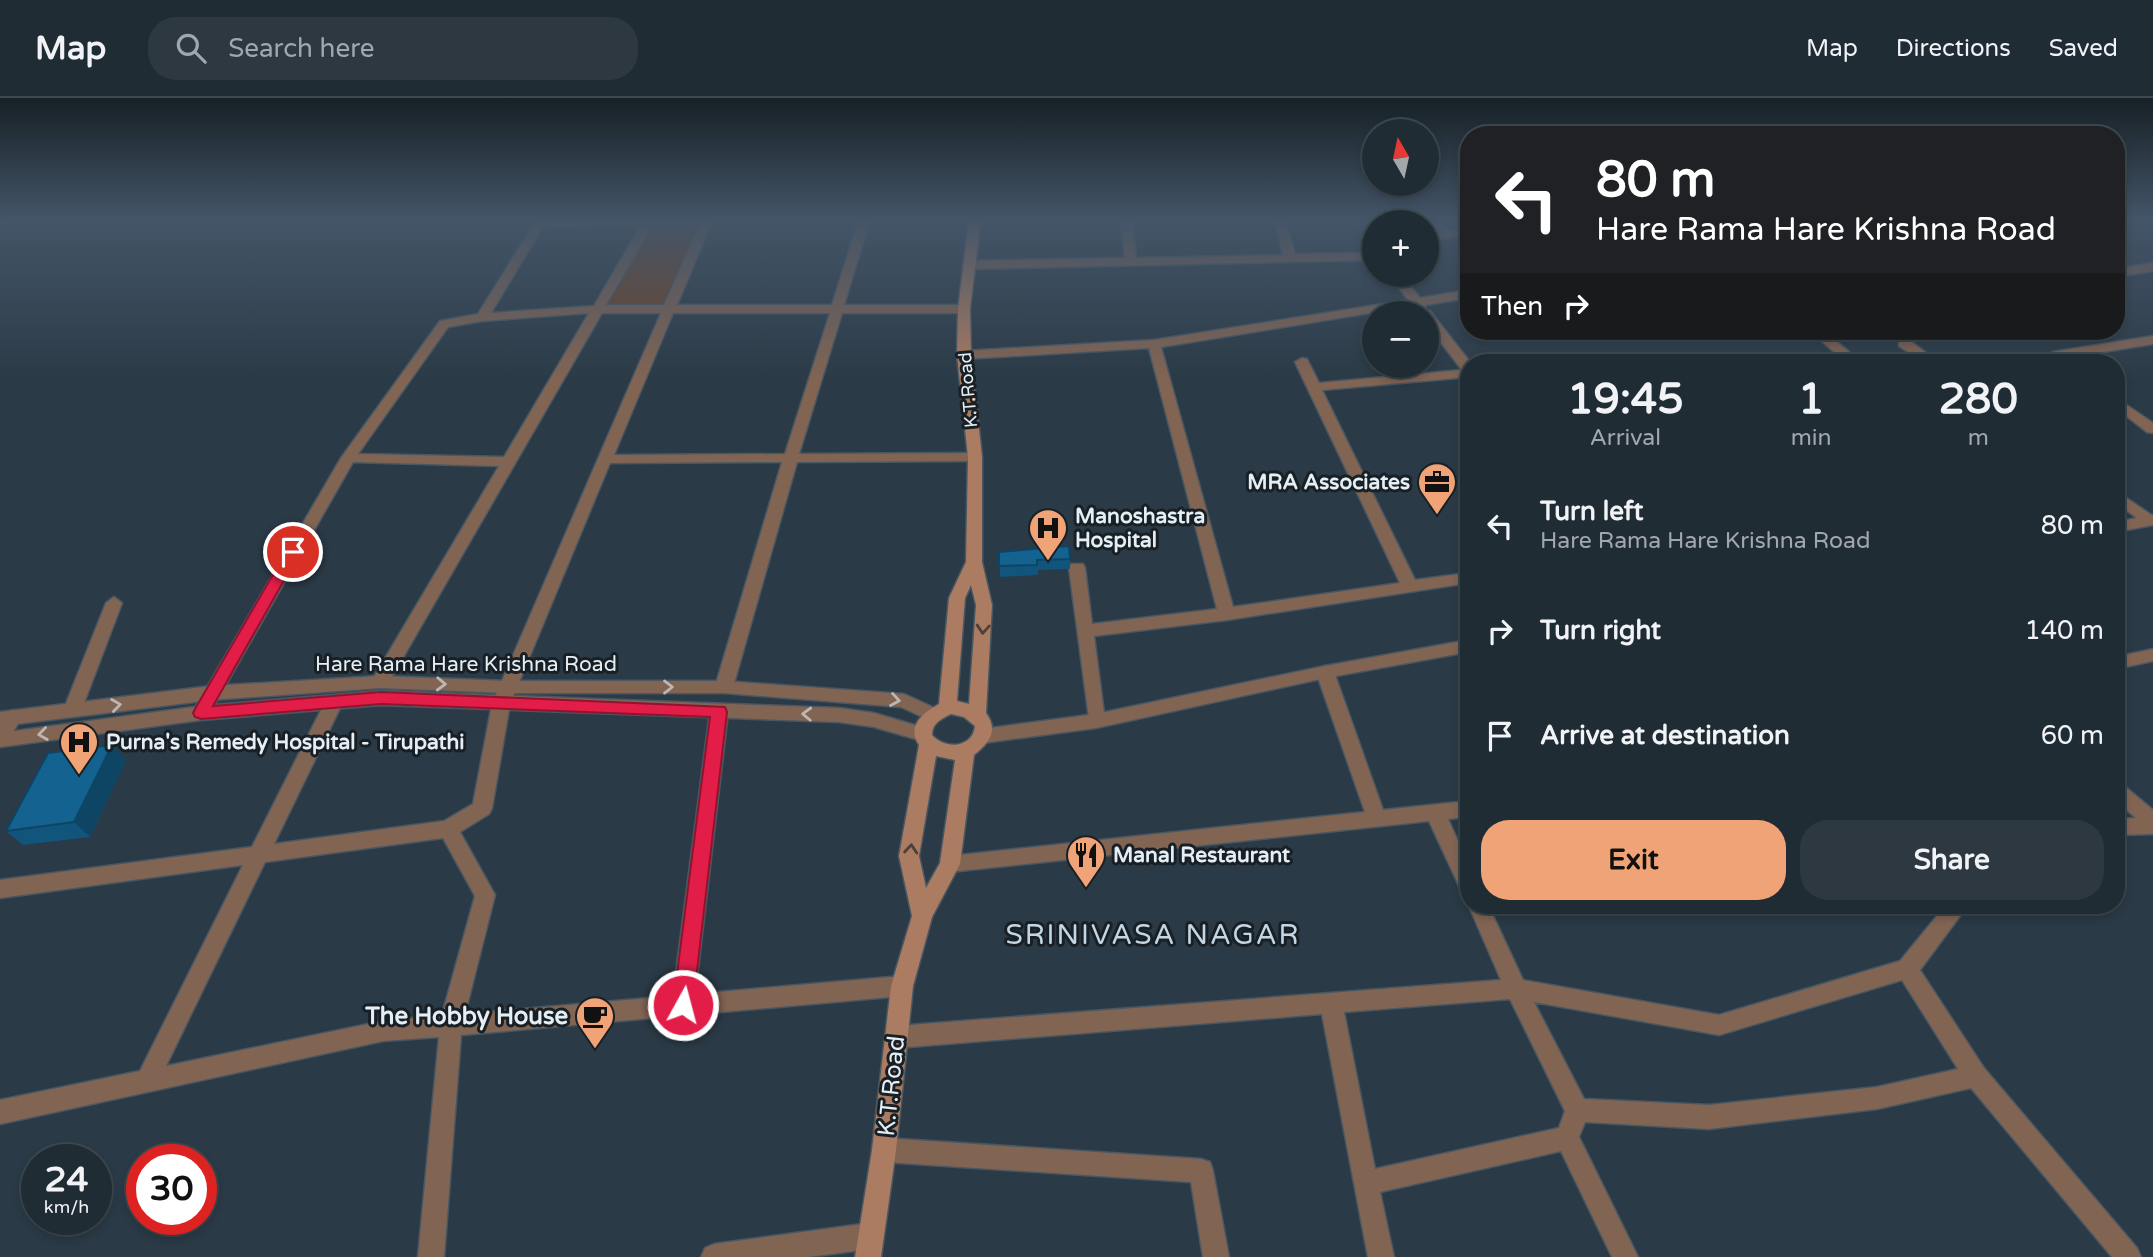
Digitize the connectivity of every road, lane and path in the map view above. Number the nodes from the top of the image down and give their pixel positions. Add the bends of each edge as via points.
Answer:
1 (509, 273) edge
2 (619, 273) edge
3 (684, 273) edge
4 (848, 273) edge
5 (968, 273) edge
6 (1405, 287) edge
7 (1460, 295) edge
8 (1416, 301) edge
9 (1423, 301) edge
10 (598, 309) junction
11 (668, 309) junction
12 (837, 309) junction
13 (964, 309) junction
14 (1362, 311) edge
15 (482, 317) junction
16 (1439, 332) edge
17 (1827, 340) edge
18 (2153, 340) edge
19 (1904, 343) dead end
20 (1154, 344) junction
21 (1844, 354) edge
22 (1920, 354) edge
23 (2066, 354) edge
24 (964, 355) junction
25 (1460, 360) edge
26 (1302, 362) dead end
27 (1460, 372) edge
28 (1314, 387) junction
29 (2125, 409) edge
30 (2153, 429) edge
31 (791, 457) junction
32 (975, 457) junction
33 (348, 458) junction
34 (604, 459) junction
35 (509, 462) junction
36 (2125, 502) edge
37 (2151, 520) edge
38 (2125, 525) edge
39 (974, 562) junction
40 (1077, 568) dead end
41 (1460, 579) edge
42 (1410, 587) junction
43 (114, 603) dead end
44 (1227, 614) junction
45 (1084, 631) junction
46 (1460, 647) edge
47 (2153, 655) edge
48 (2125, 661) edge
49 (1325, 672) junction
50 (380, 682) junction
51 (724, 687) junction
52 (211, 693) junction
53 (505, 695) junction
54 (334, 702) junction
55 (940, 710) junction
56 (72, 711) junction
57 (719, 712) junction
58 (201, 713) junction
59 (977, 713) junction
60 (7, 718) edge
61 (1096, 721) junction
62 (983, 736) junction
63 (0, 739) edge
64 (925, 740) junction
65 (965, 751) junction
66 (2125, 798) edge
67 (1460, 810) edge
68 (1436, 814) junction
69 (1377, 820) junction
70 (2153, 824) edge
71 (2125, 826) edge
72 (448, 829) junction
73 (259, 854) junction
74 (950, 864) junction
75 (1460, 866) edge
76 (0, 889) edge
77 (1482, 914) edge
78 (1951, 914) edge
79 (922, 916) junction
80 (1907, 969) junction
81 (902, 986) junction
82 (1516, 989) junction
83 (1331, 1003) junction
84 (683, 1005) junction
85 (451, 1026) junction
86 (897, 1037) junction
87 (1976, 1076) junction
88 (147, 1081) junction
89 (1577, 1110) junction
90 (0, 1112) edge
91 (1567, 1138) junction
92 (884, 1150) junction
93 (1366, 1183) junction
94 (869, 1247) edge
95 (431, 1257) edge
96 (714, 1257) edge
97 (1216, 1257) edge
98 (1381, 1257) edge
99 (1625, 1257) edge
100 (2127, 1257) edge

1 - 15 street
2 - 10 street
3 - 11 street
4 - 12 street
5 - 13 main road, K.T.Road
6 - 8 street
7 - 9 street
10 - 11 street
10 - 15 street
10 - 35 street
11 - 12 street
11 - 34 street
12 - 13 street
12 - 31 street
13 - 24 main road, K.T.Road
14 - 20 street
15 - 33 street via 444,324
16 - 25 street
17 - 21 street
18 - 23 street
19 - 22 street
20 - 24 street
20 - 44 street
24 - 32 main road, K.T.Road
26 - 28 street
27 - 28 street
28 - 42 street
29 - 30 street
31 - 32 street
31 - 34 street
31 - 51 street
32 - 39 main road, K.T.Road
33 - 35 street
33 - 52 street
34 - 53 street
35 - 50 street
36 - 37 street
37 - 38 street
39 - 55 main road, K.T.Road via 957,598
39 -> 59 main road, K.T.Road via 984,605
40 - 45 street
41 - 42 street
42 - 44 street
43 - 56 street
44 - 45 street
45 - 61 street
46 - 49 street
47 - 48 street
49 - 61 street
49 - 69 street
50 - 52 street, Hare Rama Hare Krishna Road
50 -> 53 street, Hare Rama Hare Krishna Road
53 -> 51 street, Hare Rama Hare Krishna Road
51 -> 55 street, Hare Rama Hare Krishna Road via 904,701
56 -> 52 street, Hare Rama Hare Krishna Road
52 - 58 street
53 - 54 street, Hare Rama Hare Krishna Road
53 - 57 street, Hare Rama Hare Krishna Road
53 - 72 street via 482,808
54 - 58 street, Hare Rama Hare Krishna Road
54 - 73 street
55 - 59 main road via 964,707
55 - 64 main road via 923,723
56 - 60 street, Hare Rama Hare Krishna Road
64 -> 57 street, Hare Rama Hare Krishna Road via 874,720 839,715
57 - 84 street
58 -> 63 street, Hare Rama Hare Krishna Road
59 - 62 main road via 984,724
60 - 63 street
61 - 62 street
62 - 65 main road
64 - 65 main road via 944,753
79 -> 64 main road, K.T.Road via 909,856
65 - 74 main road, K.T.Road
66 - 70 street
67 - 68 street
68 - 69 street
68 - 75 street
69 - 74 street
70 - 71 street
72 - 73 street
72 - 85 street via 485,895
73 - 76 street
73 - 88 street
74 - 79 main road, K.T.Road
77 - 82 street
78 - 80 street
79 - 81 main road, K.T.Road
80 - 82 street via 1719,1025
80 - 87 street
81 - 84 street
81 - 86 main road, K.T.Road
82 - 83 street
82 - 89 street
83 - 86 street
83 - 93 street
84 - 85 street
85 - 88 street via 383,1031
85 - 95 street
86 - 92 main road, K.T.Road
87 - 89 street via 1877,1098 1709,1117
87 - 100 street
88 - 90 street
89 - 91 street
91 - 93 street
91 - 99 street
92 - 94 main road, K.T.Road
92 - 97 street via 1201,1171
93 - 98 street
94 - 96 street

